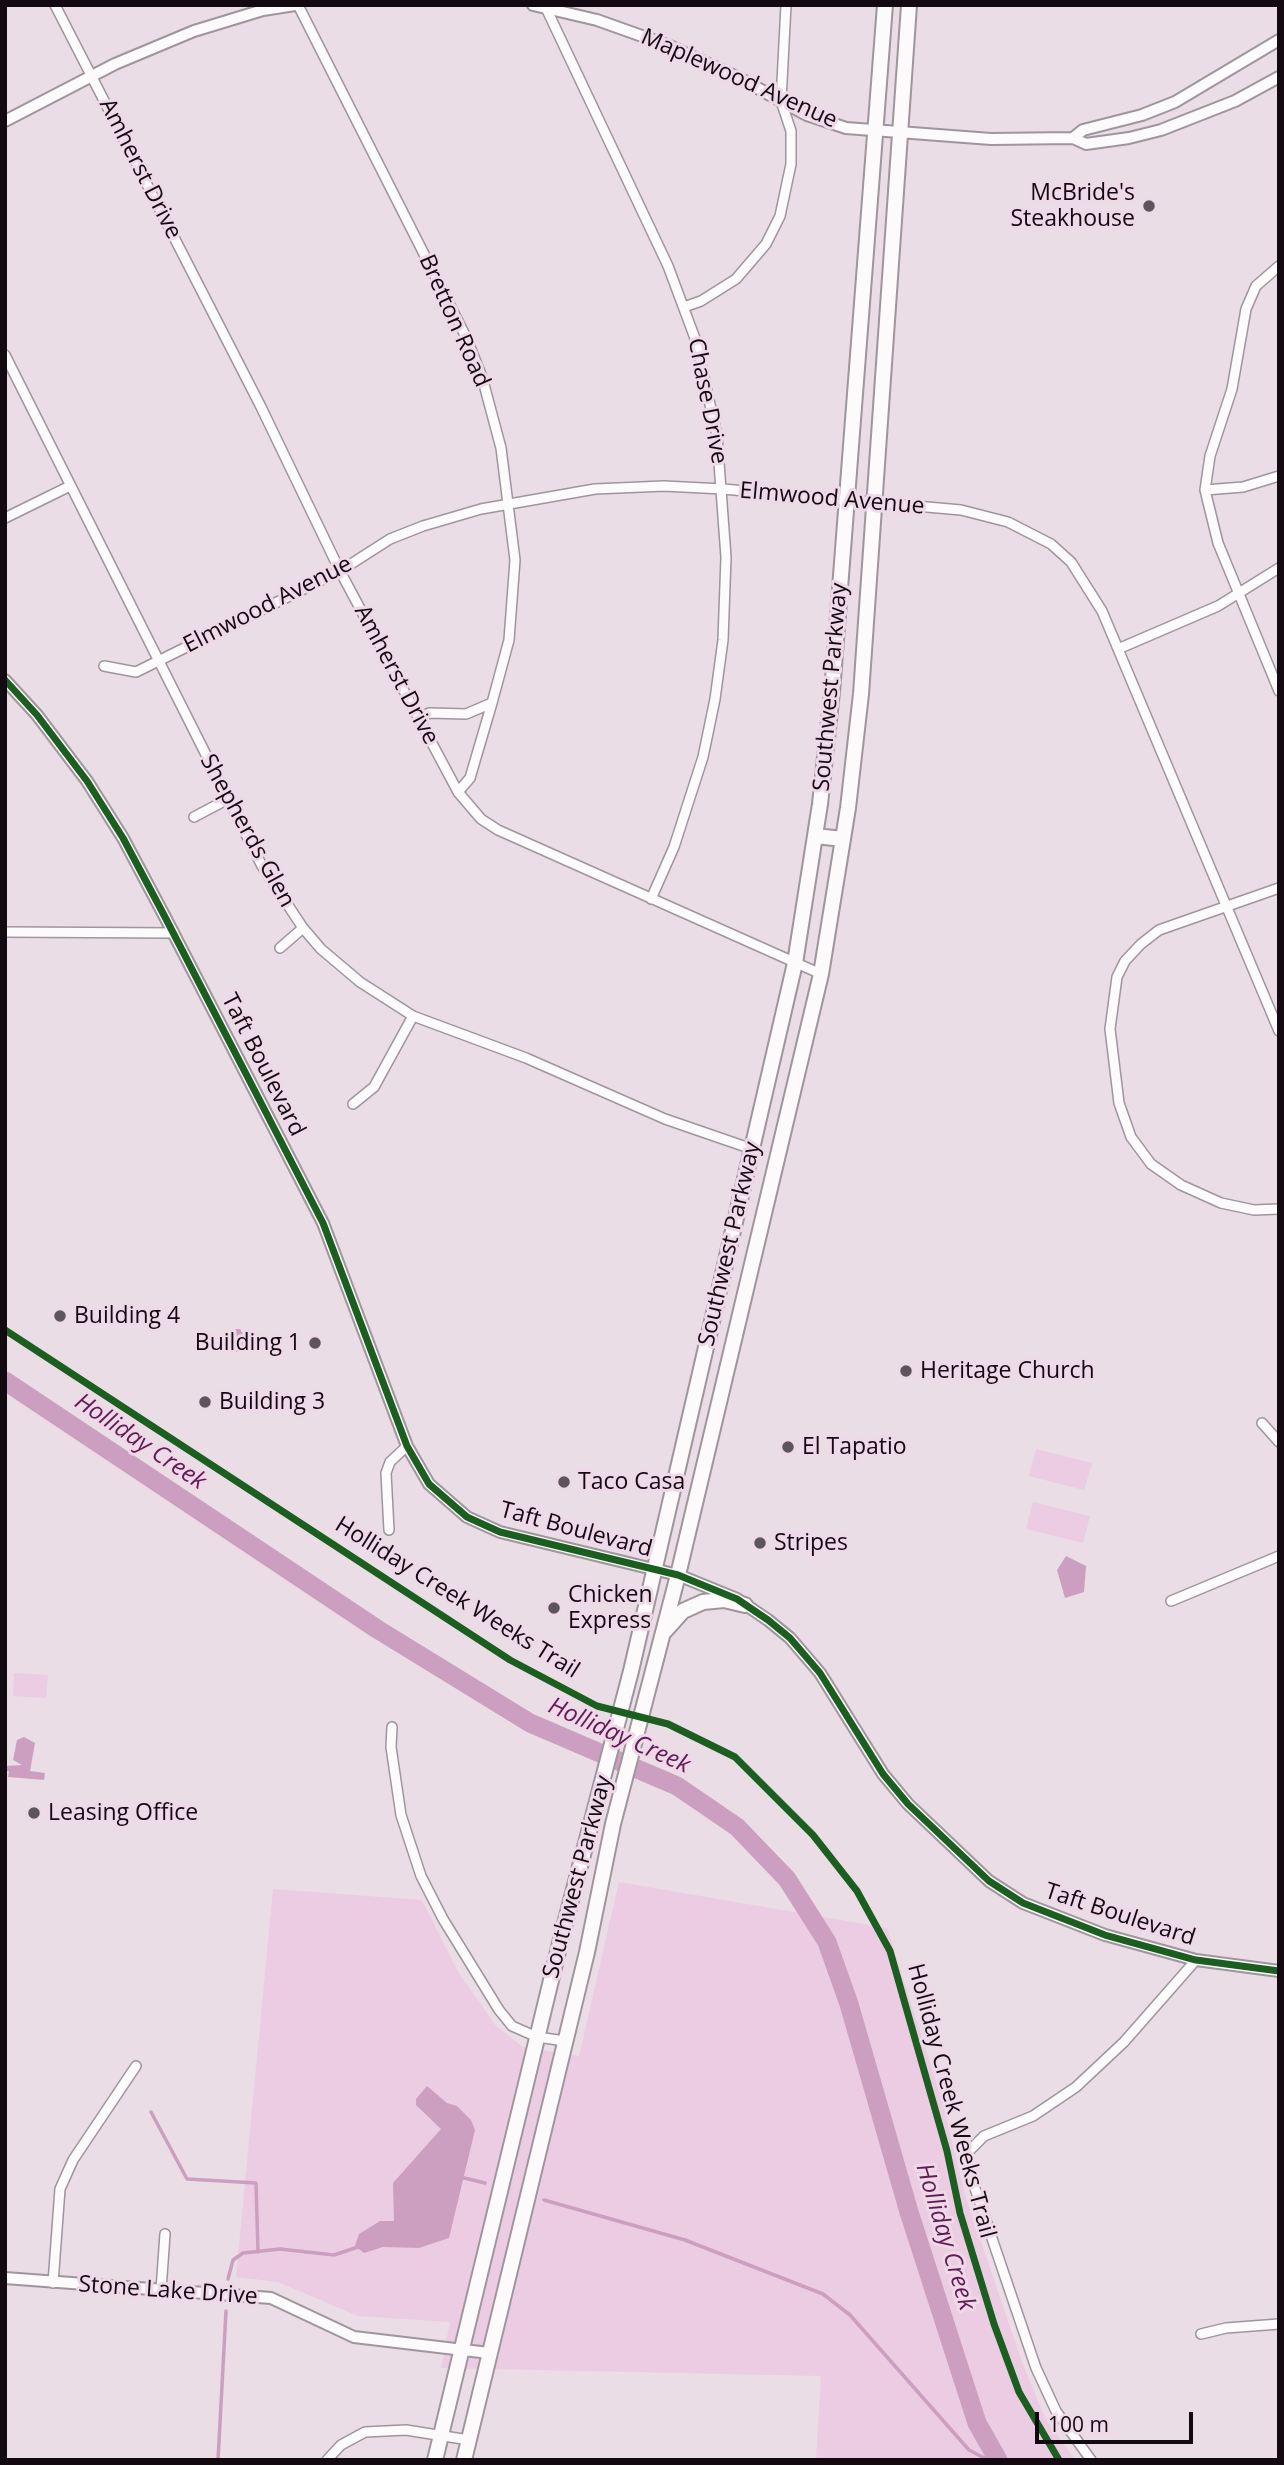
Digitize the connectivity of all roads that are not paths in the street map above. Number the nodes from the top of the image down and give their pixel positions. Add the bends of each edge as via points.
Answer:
1 (55, 5) edge
2 (297, 5) edge
3 (533, 5) edge
4 (786, 5) edge
5 (885, 5) edge
6 (909, 5) edge
7 (546, 8) junction
8 (1279, 40) edge
9 (92, 77) junction
10 (1279, 78) edge
11 (781, 102) junction
12 (5, 121) edge
13 (876, 131) junction
14 (899, 132) junction
15 (1073, 138) junction
16 (1279, 266) edge
17 (684, 307) junction
18 (5, 355) edge
19 (1279, 476) edge
20 (70, 486) junction
21 (723, 489) junction
22 (1205, 490) junction
23 (846, 500) junction
24 (874, 503) junction
25 (511, 505) junction
26 (5, 518) edge
27 (1279, 568) edge
28 (340, 571) junction
29 (1238, 594) junction
30 (1118, 649) junction
31 (158, 661) junction
32 (104, 666) dead end
33 (5, 680) edge
34 (1279, 691) edge
35 (492, 703) junction
36 (419, 719) junction
37 (458, 792) junction
38 (228, 799) junction
39 (194, 817) dead end
40 (815, 836) junction
41 (843, 839) junction
42 (1279, 888) edge
43 (651, 899) junction
44 (1226, 905) junction
45 (303, 928) junction
46 (5, 933) edge
47 (174, 933) junction
48 (280, 948) dead end
49 (795, 963) junction
50 (821, 974) junction
51 (413, 1016) junction
52 (1279, 1031) edge
53 (353, 1104) dead end
54 (752, 1149) junction
55 (1279, 1209) edge
56 (697, 1380) junction
57 (724, 1382) junction
58 (1262, 1423) dead end
59 (1279, 1442) edge
60 (407, 1447) junction
61 (389, 1530) dead end
62 (1279, 1556) edge
63 (652, 1570) junction
64 (678, 1575) junction
65 (1171, 1601) dead end
66 (745, 1605) junction
67 (662, 1634) junction
68 (392, 1727) dead end
69 (1196, 1960) junction
70 (1279, 1971) edge
71 (537, 2037) junction
72 (565, 2041) junction
73 (136, 2066) dead end
74 (165, 2234) dead end
75 (5, 2278) edge
76 (53, 2283) junction
77 (161, 2290) junction
78 (1279, 2324) edge
79 (1201, 2334) dead end
80 (460, 2351) junction
81 (489, 2353) junction
82 (441, 2435) junction
83 (469, 2440) junction
84 (327, 2460) edge
85 (435, 2460) edge
86 (464, 2460) edge
87 (1091, 2460) edge

1 - 9 street, Amherst Drive
2 - 9 street via 194,31
2 - 25 street, Bretton Road via 466,337 502,448
3 - 7 street, Maplewood Avenue
4 - 11 street
5 - 13 main road, Southwest Parkway
6 - 14 main road, Southwest Parkway
7 - 11 street, Maplewood Avenue via 670,46
7 - 17 street, Chase Drive
8 - 15 street, Maplewood Avenue via 1175,102
9 - 12 street
9 - 28 street, Amherst Drive
10 - 15 street, Maplewood Avenue via 1161,130 1086,144
11 - 13 street, Maplewood Avenue via 846,128
11 - 17 street via 790,131 791,164 780,216 766,244 736,279
13 - 14 street, Maplewood Avenue
13 - 23 main road, Southwest Parkway
14 - 15 street, Maplewood Avenue via 991,139
14 - 24 main road, Southwest Parkway
16 - 22 street via 1256,286 1246,309 1232,389 1210,456
17 - 21 street, Chase Drive via 711,402
18 - 20 street, Shepherds Glen
19 - 22 street
20 - 26 street
20 - 31 street, Shepherds Glen
21 - 23 street, Elmwood Avenue
21 - 25 street, Elmwood Avenue via 614,487
21 - 43 street, Chase Drive via 723,640 715,699 703,757 674,847
22 - 29 street via 1209,516
23 - 24 street, Elmwood Avenue
23 - 40 main road, Southwest Parkway via 832,692
24 - 30 street, Elmwood Avenue via 961,510 1034,534 1060,551 1087,582
24 - 41 main road, Southwest Parkway via 861,694
25 - 28 street, Elmwood Avenue via 423,526 390,539
25 - 35 street, Bretton Road via 515,560 509,640
27 - 29 street
28 - 31 street, Elmwood Avenue
28 - 36 street, Amherst Drive
29 - 30 street
29 - 34 street
30 - 44 street, Elmwood Avenue
31 - 32 street, Elmwood Avenue via 135,671
31 - 38 street, Shepherds Glen
33 - 47 street, Taft Boulevard via 86,781
35 - 36 street via 466,714 429,713
35 - 37 street, Bretton Road via 470,778
36 - 37 street, Amherst Drive
37 - 43 street, Amherst Drive via 481,819 498,830
38 - 39 street
38 - 45 street, Shepherds Glen via 274,888
40 - 41 main road
40 - 49 main road, Southwest Parkway
41 - 50 main road, Southwest Parkway
42 - 44 street
43 - 49 street, Amherst Drive
44 - 52 street, Elmwood Avenue
44 - 55 street via 1159,930 1125,961 1111,1009 1119,1103 1131,1137 1162,1173 1221,1203 1254,1210
45 - 48 street
45 - 51 street, Shepherds Glen via 360,982
46 - 47 street
47 - 60 street, Taft Boulevard via 323,1223
49 - 50 street, Amherst Drive
49 - 54 main road, Southwest Parkway
50 - 57 main road, Southwest Parkway
51 - 53 street via 374,1087
51 - 54 street, Shepherds Glen via 526,1058 665,1119
54 - 56 main road, Southwest Parkway
56 - 57 main road
56 - 63 main road, Southwest Parkway
57 - 64 main road, Southwest Parkway
58 - 59 street
60 - 61 street via 390,1462 386,1473
60 - 63 street, Taft Boulevard via 429,1484 467,1517 500,1532
62 - 65 street
63 - 64 street, Taft Boulevard
63 - 71 main road, Southwest Parkway via 631,1671
64 - 66 street, Taft Boulevard
64 - 67 main road, Southwest Parkway
66 - 67 main road via 703,1602 683,1611
66 - 69 street, Taft Boulevard via 802,1652 837,1697 883,1774 942,1840 989,1881 1062,1920
67 - 72 main road, Southwest Parkway via 613,1824
68 - 71 street via 401,1815 421,1876 499,2010 512,2026
69 - 70 street, Taft Boulevard
69 - 87 street via 1124,2042 1076,2087 1033,2116 984,2136 964,2156 1036,2368 1055,2411
71 - 72 street
71 - 80 main road, Southwest Parkway
72 - 81 main road, Southwest Parkway
73 - 76 street via 73,2160 61,2189
74 - 77 street
75 - 76 street, Stone Lake Drive
76 - 77 street, Stone Lake Drive
77 - 80 street, Stone Lake Drive via 271,2298 354,2337
78 - 79 street
80 - 81 street, Stone Lake Drive
80 - 82 main road, Southwest Parkway
81 - 83 main road, Southwest Parkway
82 - 83 street
82 - 84 street via 390,2429 365,2432 341,2445
82 - 85 main road, Southwest Parkway
83 - 86 main road, Southwest Parkway

